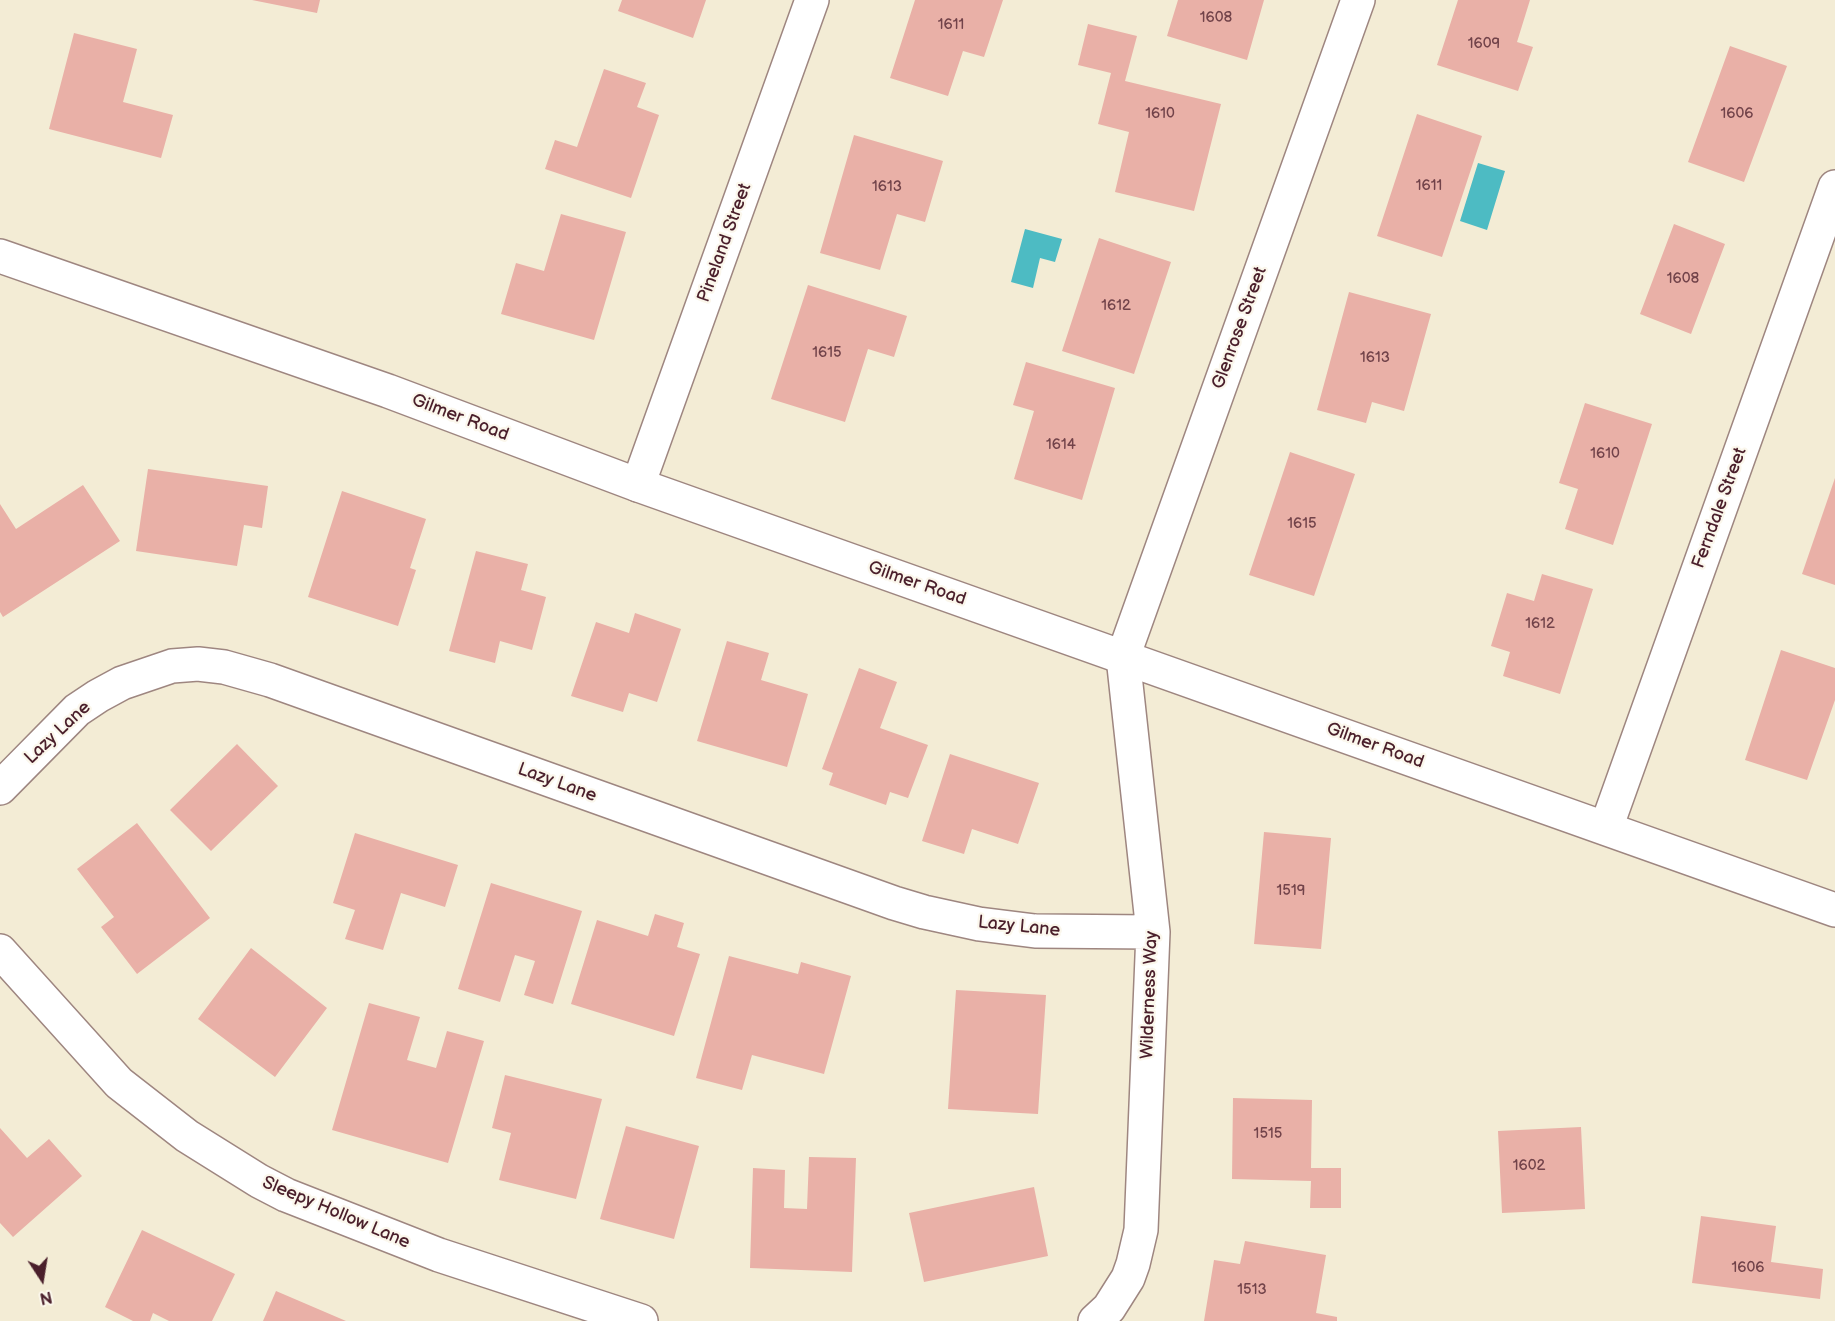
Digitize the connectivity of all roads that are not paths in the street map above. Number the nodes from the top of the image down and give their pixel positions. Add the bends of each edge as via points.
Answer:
1 (812, 0) edge
2 (1358, 0) edge
3 (1835, 187) edge
4 (0, 239) edge
5 (0, 256) edge
6 (53, 274) junction
7 (638, 485) junction
8 (1123, 657) junction
9 (0, 788) edge
10 (1606, 828) junction
11 (1835, 910) edge
12 (1153, 932) junction
13 (0, 951) edge
14 (640, 1321) edge
15 (1095, 1321) edge

1 - 7 street, Pineland Street
2 - 8 street, Glenrose Street
3 - 10 street, Ferndale Street
4 - 6 street
5 - 6 street, Gilmer Road
6 - 7 street, Gilmer Road via 388,391
7 - 8 street, Gilmer Road
8 - 10 street, Gilmer Road
8 - 12 street, Wilderness Way
9 - 12 street, Lazy Lane via 77,710 114,687 172,666 224,667 924,912 1025,930
10 - 11 street, Gilmer Road
12 - 15 street, Wilderness Way via 1141,1230 1128,1278 1109,1308
13 - 14 street, Sleepy Hollow Lane via 119,1083 179,1131 259,1181 439,1255

